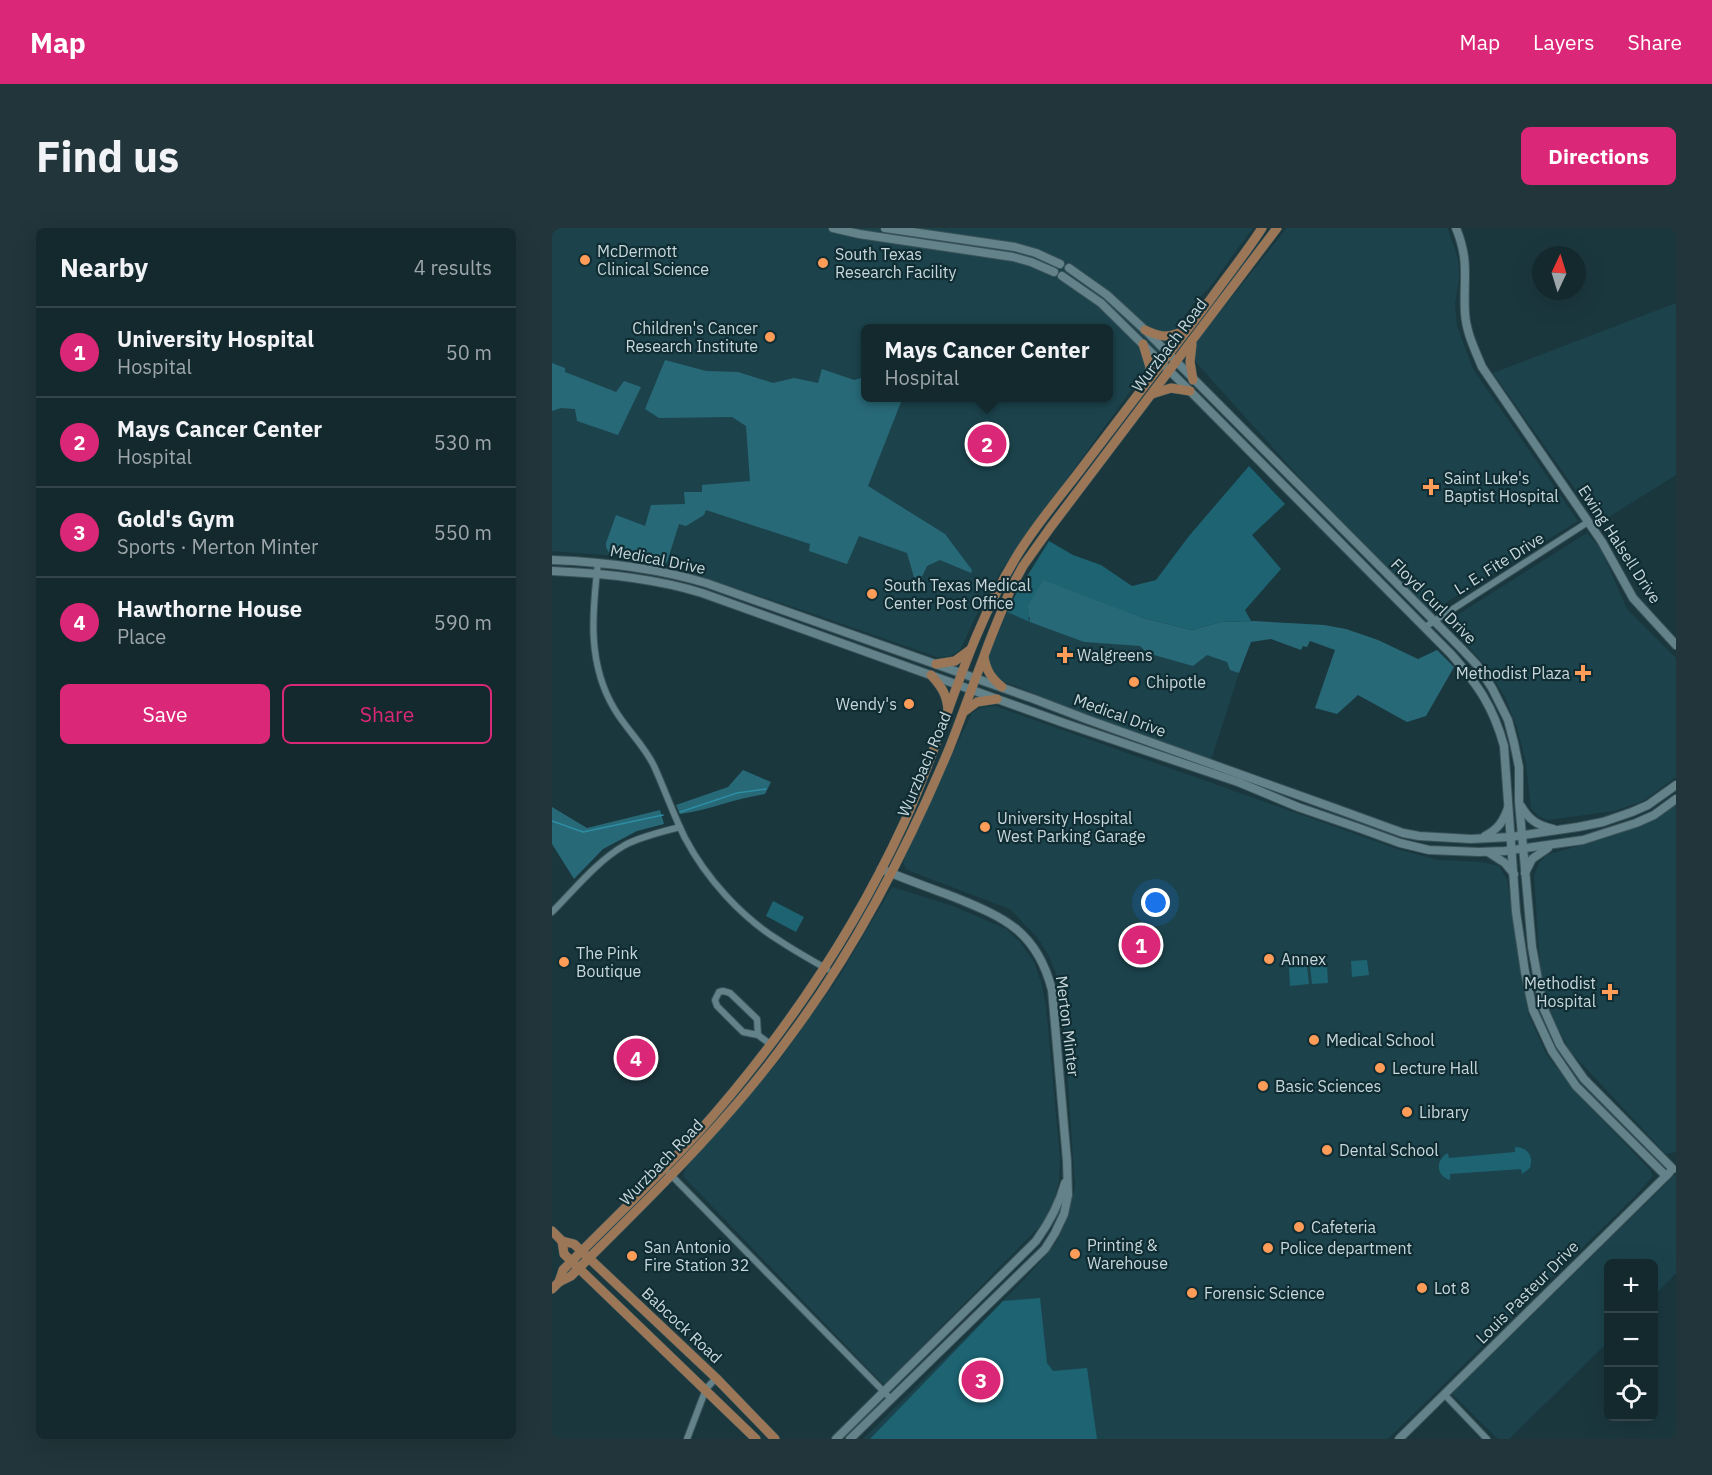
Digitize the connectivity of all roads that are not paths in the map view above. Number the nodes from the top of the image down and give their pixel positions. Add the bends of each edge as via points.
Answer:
1 (833, 228) edge
2 (885, 228) edge
3 (1262, 228) edge
4 (1277, 228) edge
5 (1456, 228) edge
6 (909, 231) junction
7 (908, 242) junction
8 (1036, 253) junction
9 (1031, 262) junction
10 (1188, 329) junction
11 (1145, 330) junction
12 (1194, 338) junction
13 (1143, 344) junction
14 (1172, 358) junction
15 (1165, 367) junction
16 (1193, 380) junction
17 (1147, 382) junction
18 (1190, 391) junction
19 (1150, 395) junction
20 (1588, 522) junction
21 (552, 560) edge
22 (598, 563) junction
23 (552, 571) edge
24 (597, 574) junction
25 (1433, 621) junction
26 (1425, 627) junction
27 (1676, 645) edge
28 (972, 649) junction
29 (984, 654) junction
30 (936, 664) junction
31 (963, 673) junction
32 (931, 675) junction
33 (975, 678) junction
34 (1486, 679) junction
35 (1476, 685) junction
36 (958, 686) junction
37 (1002, 687) junction
38 (971, 690) junction
39 (997, 699) junction
40 (963, 712) junction
41 (948, 713) junction
42 (1676, 785) edge
43 (1676, 799) edge
44 (1519, 802) junction
45 (1509, 803) junction
46 (1336, 809) junction
47 (1333, 819) junction
48 (680, 827) junction
49 (1559, 830) junction
50 (1522, 836) junction
51 (1511, 837) junction
52 (1482, 838) junction
53 (1551, 846) junction
54 (1523, 849) junction
55 (1512, 850) junction
56 (1488, 852) junction
57 (881, 869) junction
58 (891, 873) junction
59 (1525, 873) junction
60 (1514, 874) junction
61 (552, 912) edge
62 (824, 967) junction
63 (834, 972) junction
64 (758, 1035) junction
65 (770, 1044) junction
66 (664, 1168) junction
67 (1675, 1168) edge
68 (672, 1176) junction
69 (1666, 1176) junction
70 (1067, 1177) junction
71 (552, 1231) edge
72 (562, 1241) junction
73 (585, 1255) junction
74 (575, 1265) junction
75 (555, 1286) edge
76 (716, 1378) junction
77 (706, 1389) junction
78 (884, 1391) junction
79 (1444, 1394) junction
80 (891, 1399) junction
81 (687, 1439) edge
82 (756, 1439) edge
83 (775, 1439) edge
84 (836, 1439) edge
85 (850, 1439) edge
86 (1399, 1439) edge
87 (1487, 1439) edge

1 - 7 street, Floyd Curl Drive
2 - 6 street, Floyd Curl Drive
3 - 10 main road, Wurzbach Road
4 - 12 main road, Wurzbach Road
5 - 20 street, Ewing Halsell Drive via 1466,260 1467,324 1482,368
6 - 7 street
6 - 8 street, Floyd Curl Drive
7 - 9 street, Floyd Curl Drive
8 - 9 street
8 - 11 street, Floyd Curl Drive via 1065,266 1107,295
9 - 13 street, Floyd Curl Drive via 1058,274 1101,303
10 - 11 main road via 1164,337
10 - 14 main road, Wurzbach Road
11 - 14 street, Floyd Curl Drive
12 - 14 main road, Wurzbach Road
12 - 16 main road via 1190,354
13 - 15 street, Floyd Curl Drive
13 - 17 main road via 1150,368
14 - 15 main road, Wurzbach Road
14 - 16 street, Floyd Curl Drive
15 - 17 main road, Wurzbach Road
15 - 18 street, Floyd Curl Drive
15 - 19 main road, Wurzbach Road
16 - 25 street, Floyd Curl Drive
17 - 28 main road, Wurzbach Road via 1016,558
18 - 19 main road via 1171,388
18 - 26 street, Floyd Curl Drive
19 - 29 main road, Wurzbach Road via 1023,566
20 - 25 street, L. E. Fite Drive
20 - 27 street, Ewing Halsell Drive via 1633,598
21 - 22 street, Medical Drive
22 - 24 street
22 - 30 street, Medical Drive via 695,579
23 - 24 street, Medical Drive
24 - 32 street, Medical Drive via 648,580 702,593
24 - 48 street via 592,624 601,680 615,710 654,766
25 - 26 street, L. E. Fite Drive
25 - 34 street, Floyd Curl Drive via 1460,646
26 - 35 street, Floyd Curl Drive
28 - 30 main road via 955,661
28 - 31 main road, Wurzbach Road
29 - 33 main road, Wurzbach Road
29 - 37 main road via 988,671
30 - 31 street, Medical Drive
31 - 33 street, Medical Drive
31 - 36 main road, Wurzbach Road
32 - 36 street, Medical Drive
32 - 41 main road via 944,691
33 - 37 street, Medical Drive
33 - 38 main road, Wurzbach Road
34 - 35 street
34 - 44 street, Floyd Curl Drive via 1508,720 1519,766
35 - 45 street, Floyd Curl Drive via 1498,724
36 - 38 street, Medical Drive
36 - 41 main road, Wurzbach Road
37 - 46 street, Medical Drive
38 - 39 street, Medical Drive
38 - 40 main road, Wurzbach Road
39 - 40 main road via 977,702
39 - 47 street, Medical Drive
40 - 58 main road, Wurzbach Road
41 - 57 main road, Wurzbach Road via 908,815
42 - 49 street, Medical Drive via 1648,805 1620,817
43 - 53 street, Medical Drive via 1636,823
44 - 49 street via 1531,820
44 - 50 street, Floyd Curl Drive
45 - 51 street, Floyd Curl Drive
45 - 52 street via 1499,827
46 - 47 street
46 - 52 street, Medical Drive via 1419,836
47 - 56 street, Medical Drive via 1400,843
48 - 61 street via 616,850
48 - 62 street via 713,880 739,909 779,941
49 - 50 street, Medical Drive
50 - 51 street, Medical Drive
50 - 54 street, Floyd Curl Drive
51 - 52 street, Medical Drive
51 - 55 street, Floyd Curl Drive
53 - 54 street, Medical Drive
53 - 59 street via 1535,855
54 - 55 street, Medical Drive
54 - 59 street, Floyd Curl Drive
55 - 56 street, Medical Drive
55 - 60 street, Floyd Curl Drive
56 - 60 street via 1505,862
57 - 58 street, Merton Minter
57 - 62 main road, Wurzbach Road
58 - 63 main road, Wurzbach Road
58 - 70 street, Merton Minter via 989,911 1009,922 1039,954 1052,990
59 - 67 street, Floyd Curl Drive via 1539,989 1560,1045 1584,1079
60 - 69 street, Floyd Curl Drive via 1516,912 1533,1010 1552,1051 1576,1086
62 - 63 street
62 - 65 main road, Wurzbach Road
63 - 68 main road, Wurzbach Road via 764,1071
64 - 64 street via 757,1019 730,993 719,992 717,1006 743,1032
64 - 65 street
65 - 66 main road, Wurzbach Road via 724,1103
66 - 68 street
66 - 73 main road, Wurzbach Road
67 - 69 street, Louis Pasteur Drive
68 - 73 main road, Wurzbach Road
68 - 78 street
69 - 79 street, Louis Pasteur Drive
70 - 78 street, Merton Minter via 1061,1200 1036,1241
70 - 80 street, Merton Minter via 1064,1214 1045,1249
71 - 72 main road, Babcock Road
72 - 73 main road, Babcock Road via 574,1244
72 - 74 main road, Babcock Road via 564,1254
73 - 74 main road, Wurzbach Road
73 - 76 main road, Babcock Road
74 - 75 main road, Wurzbach Road via 563,1270
74 - 77 main road, Babcock Road
76 - 77 street
76 - 83 main road, Babcock Road
77 - 81 street
77 - 82 main road, Babcock Road
78 - 80 street
78 - 84 street, Merton Minter
79 - 86 street, Louis Pasteur Drive
79 - 87 street
80 - 85 street, Merton Minter

